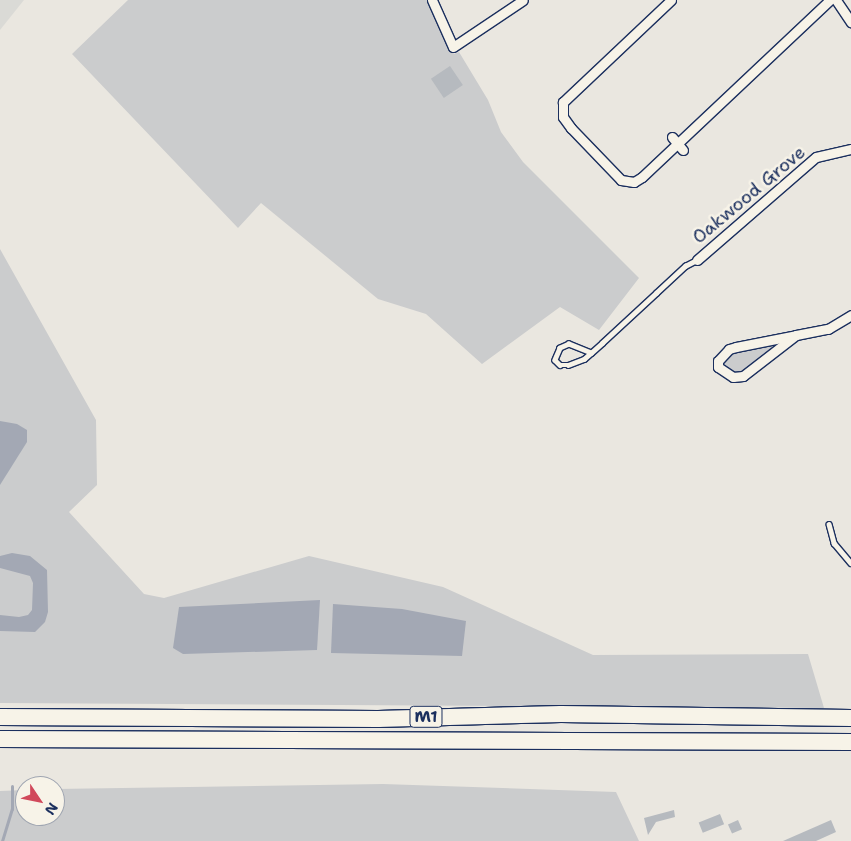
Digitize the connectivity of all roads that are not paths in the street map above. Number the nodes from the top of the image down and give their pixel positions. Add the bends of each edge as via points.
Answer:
1 (432, 0) edge
2 (523, 0) edge
3 (671, 0) edge
4 (830, 0) edge
5 (836, 0) edge
6 (851, 22) edge
7 (851, 150) edge
8 (697, 260) joint
9 (851, 315) edge
10 (796, 335) junction
11 (590, 354) junction
12 (828, 524) dead end
13 (851, 563) edge
14 (0, 717) edge
15 (851, 718) edge
16 (0, 739) edge
17 (851, 742) edge

1 - 2 street via 453,47
3 - 4 street via 563,102 563,117 621,180 634,182 642,177
5 - 6 street
7 - 8 street, Oakwood Grove via 816,157
8 - 11 lane via 685,266
9 - 10 street via 828,329
10 - 10 street via 743,376 733,377 718,367 718,361 729,349
11 - 11 lane via 568,365 560,365 555,360 560,348 569,344
12 - 13 lane via 834,543
14 - 15 highway, M1 via 378,719 561,714
16 - 17 highway, M1

